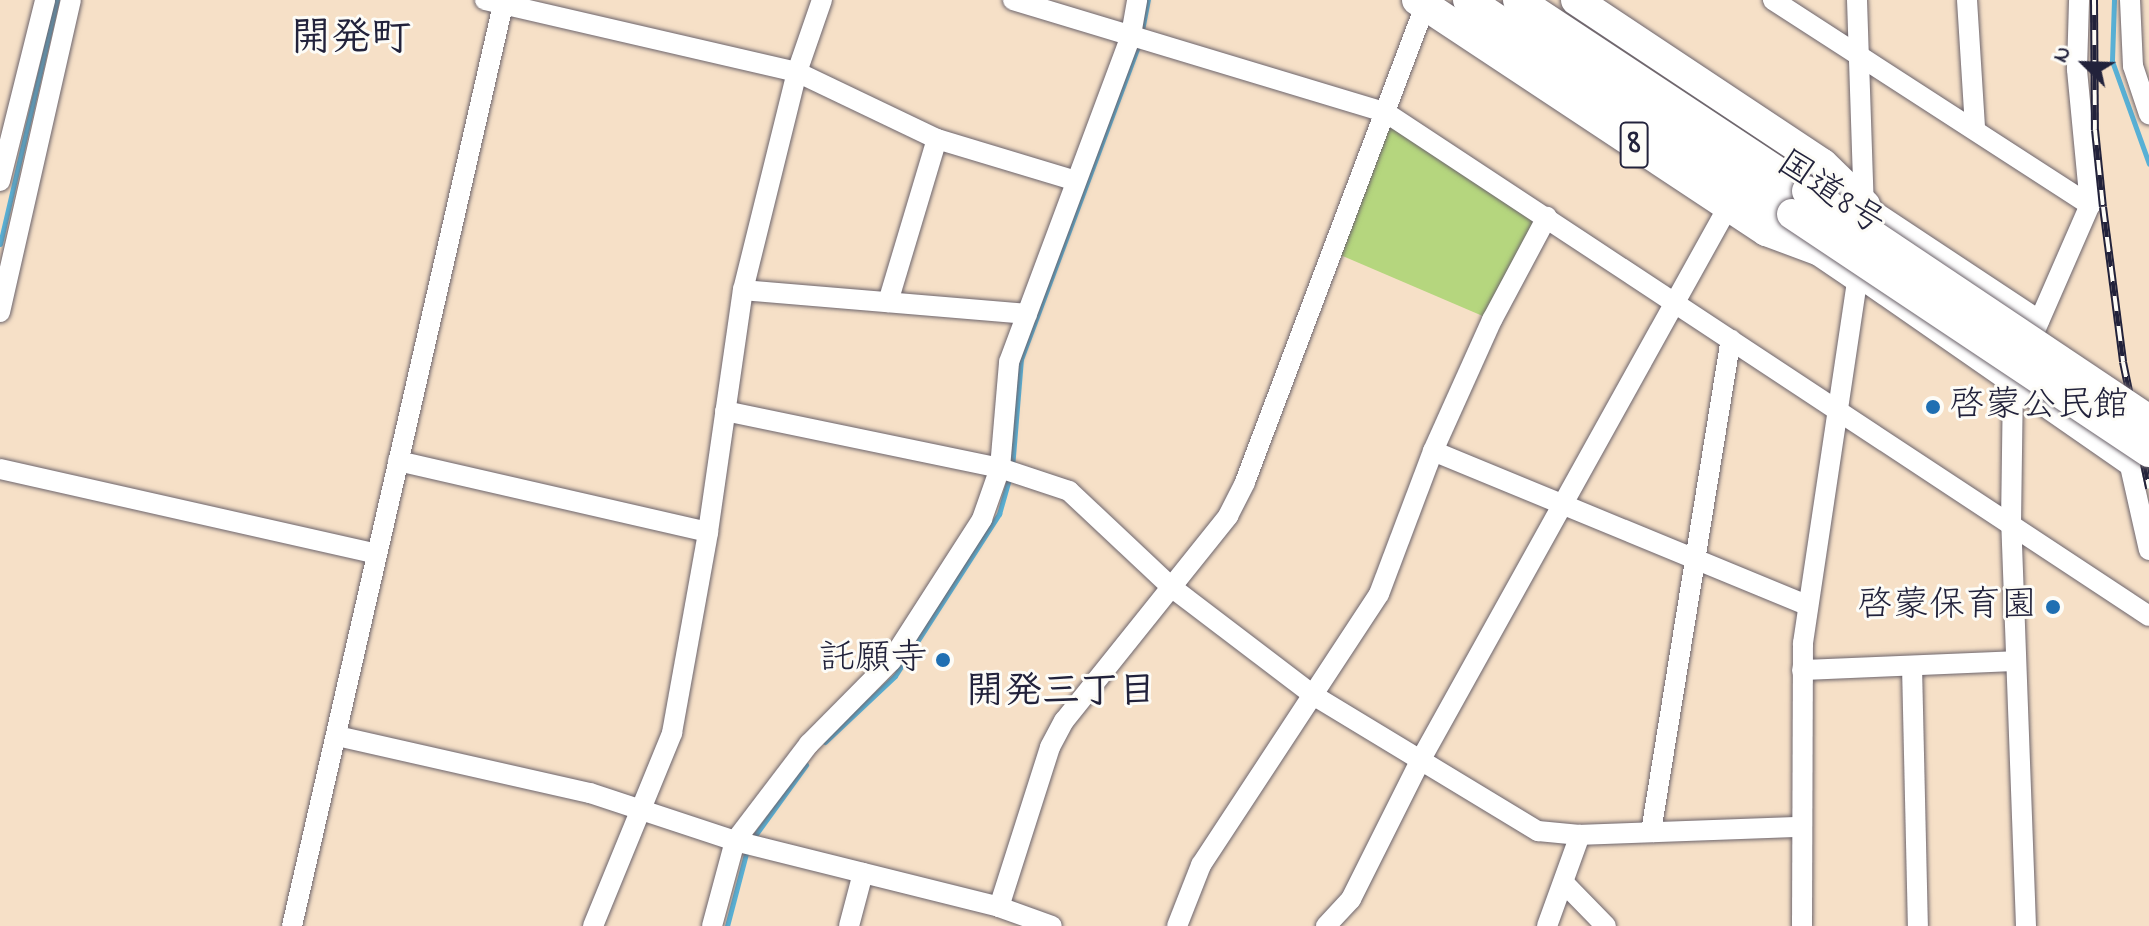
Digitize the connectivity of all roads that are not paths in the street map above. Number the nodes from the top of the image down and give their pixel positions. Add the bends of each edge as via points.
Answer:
1 (45, 0) edge
2 (71, 0) edge
3 (822, 0) edge
4 (1013, 0) edge
5 (1137, 0) edge
6 (1468, 0) edge
7 (1518, 0) edge
8 (1773, 0) edge
9 (1857, 0) edge
10 (1967, 0) edge
11 (2079, 0) edge
12 (2130, 0) edge
13 (497, 1) edge
14 (1421, 3) edge
15 (1583, 11) edge
16 (1131, 35) junction
17 (1859, 58) junction
18 (797, 72) junction
19 (1385, 112) junction
20 (2149, 114) edge
21 (1975, 128) junction
22 (937, 139) junction
23 (0, 181) edge
24 (1076, 181) junction
25 (1799, 203) junction
26 (1865, 205) junction
27 (2090, 205) junction
28 (1728, 207) junction
29 (1547, 217) junction
30 (1858, 277) junction
31 (743, 290) junction
32 (888, 302) junction
33 (1676, 303) junction
34 (0, 312) edge
35 (1027, 314) junction
36 (2039, 320) junction
37 (1731, 339) junction
38 (2013, 381) junction
39 (725, 411) junction
40 (1839, 411) junction
41 (2149, 420) edge
42 (1433, 451) junction
43 (2149, 452) edge
44 (398, 461) junction
45 (1000, 468) junction
46 (0, 469) edge
47 (1562, 503) junction
48 (2011, 524) junction
49 (708, 532) junction
50 (2149, 550) edge
51 (376, 554) junction
52 (1693, 557) junction
53 (1170, 586) junction
54 (1807, 605) junction
55 (2149, 616) edge
56 (2016, 661) junction
57 (1912, 666) junction
58 (1802, 670) junction
59 (1313, 695) junction
60 (337, 736) junction
61 (1420, 761) junction
62 (641, 812) junction
63 (1799, 827) junction
64 (1651, 832) junction
65 (1580, 835) junction
66 (735, 841) junction
67 (863, 873) junction
68 (1564, 883) junction
69 (999, 907) junction
70 (292, 926) edge
71 (593, 926) edge
72 (712, 926) edge
73 (849, 926) edge
74 (1052, 926) edge
75 (1177, 926) edge
76 (1326, 926) edge
77 (1547, 926) edge
78 (1606, 926) edge
79 (1802, 926) edge
80 (1918, 926) edge
81 (2026, 926) edge

1 - 23 street
2 - 34 street
3 - 18 street
4 - 16 street
5 - 16 street
6 - 25 highway, 国道8号 / 8
7 - 25 highway, 国道8号 / 8
8 - 17 street
9 - 17 street
10 - 21 street
11 - 27 street via 2077,69
12 - 20 street via 2133,66
13 - 18 street
13 - 44 street
14 - 19 street
14 - 28 highway, 8 via 1567,88
15 - 26 highway via 1823,164
16 - 19 street
16 - 24 street
17 - 21 street
17 - 26 street
18 - 22 street
18 - 31 street
19 - 29 street
19 - 53 street via 1245,482 1228,516
21 - 27 street
22 - 24 street
22 - 32 street
24 - 35 street
25 - 41 highway, 国道8号 / 8, bridge
25 - 43 highway, 国道8号 / 8, bridge
26 - 30 street
26 - 36 street
27 - 36 street
28 - 30 highway, 8 via 1766,231 1820,251
28 - 33 street
29 - 33 street
29 - 42 street via 1492,320
30 - 38 street
30 - 40 street
31 - 32 street
31 - 39 street
32 - 35 street
33 - 37 street
33 - 47 street
35 - 45 street via 1009,362
36 - 38 street
37 - 40 street
37 - 52 street
38 - 48 street
38 - 50 street via 2037,404 2130,466
39 - 45 street
39 - 49 street
40 - 48 street
40 - 54 street
42 - 47 street
42 - 59 street via 1379,594
44 - 49 street
44 - 51 street
45 - 53 street via 1069,491
45 - 66 street via 982,519 891,661 809,744
46 - 51 street
47 - 52 street
47 - 61 street
48 - 55 street
48 - 56 street
49 - 62 street via 672,733
51 - 60 street
52 - 54 street
52 - 64 street
53 - 59 street
53 - 69 street via 1064,721 1050,747
54 - 58 street
56 - 57 street
56 - 81 street
57 - 58 street
57 - 80 street
58 - 63 street
59 - 61 street
59 - 75 street via 1201,865
60 - 62 street via 590,793
60 - 70 street
61 - 65 street via 1538,831
61 - 76 street via 1351,899
62 - 66 street
62 - 71 street
63 - 64 street
63 - 79 street
64 - 65 street
65 - 68 street
66 - 67 street
66 - 72 street
67 - 69 street
67 - 73 street
68 - 77 street
68 - 78 street
69 - 74 street

